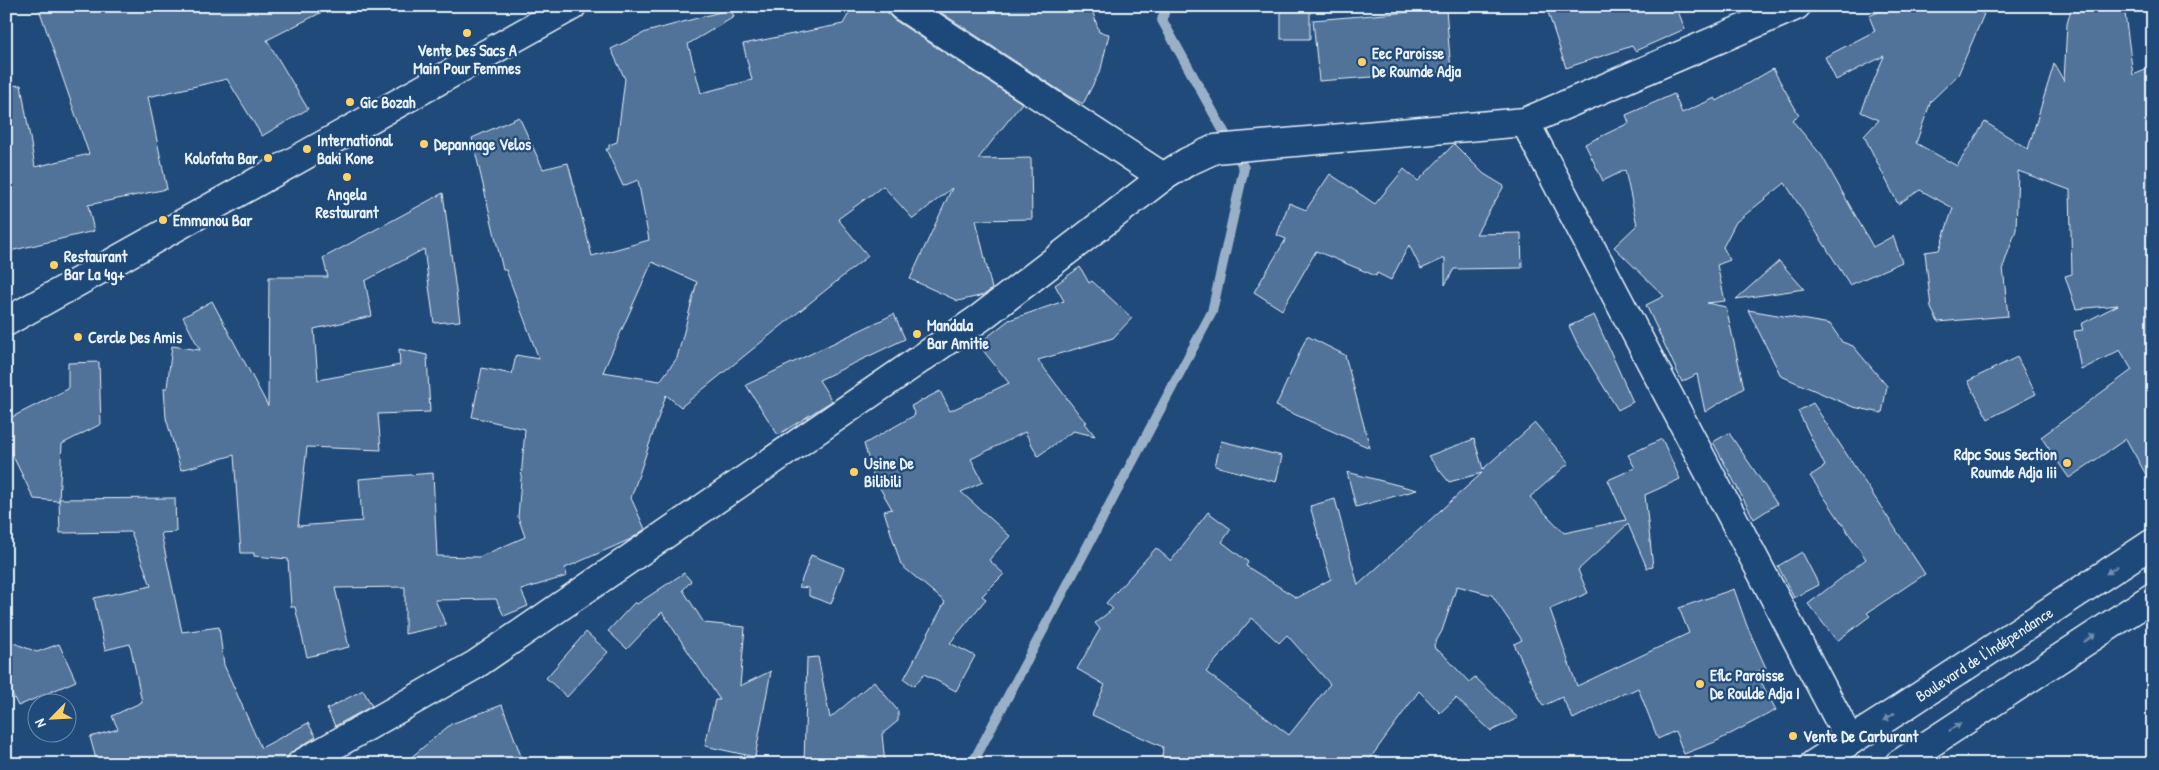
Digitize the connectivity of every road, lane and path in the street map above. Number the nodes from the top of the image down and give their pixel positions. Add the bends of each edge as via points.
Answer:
1 (572, 6) edge
2 (902, 6) edge
3 (1796, 6) edge
4 (1525, 122) junction
5 (1163, 177) junction
6 (6, 322) edge
7 (2153, 543) edge
8 (2153, 597) edge
9 (1850, 741) junction
10 (301, 764) edge
11 (1814, 764) edge
12 (1899, 764) edge

1 - 6 street
2 - 5 street
3 - 4 street
4 - 5 street via 1215,149
4 - 9 street
5 - 10 street via 980,318 491,654
7 -> 9 street, Boulevard de l'Indépendance
12 -> 8 street
9 - 11 street, Boulevard de l'Indépendance

